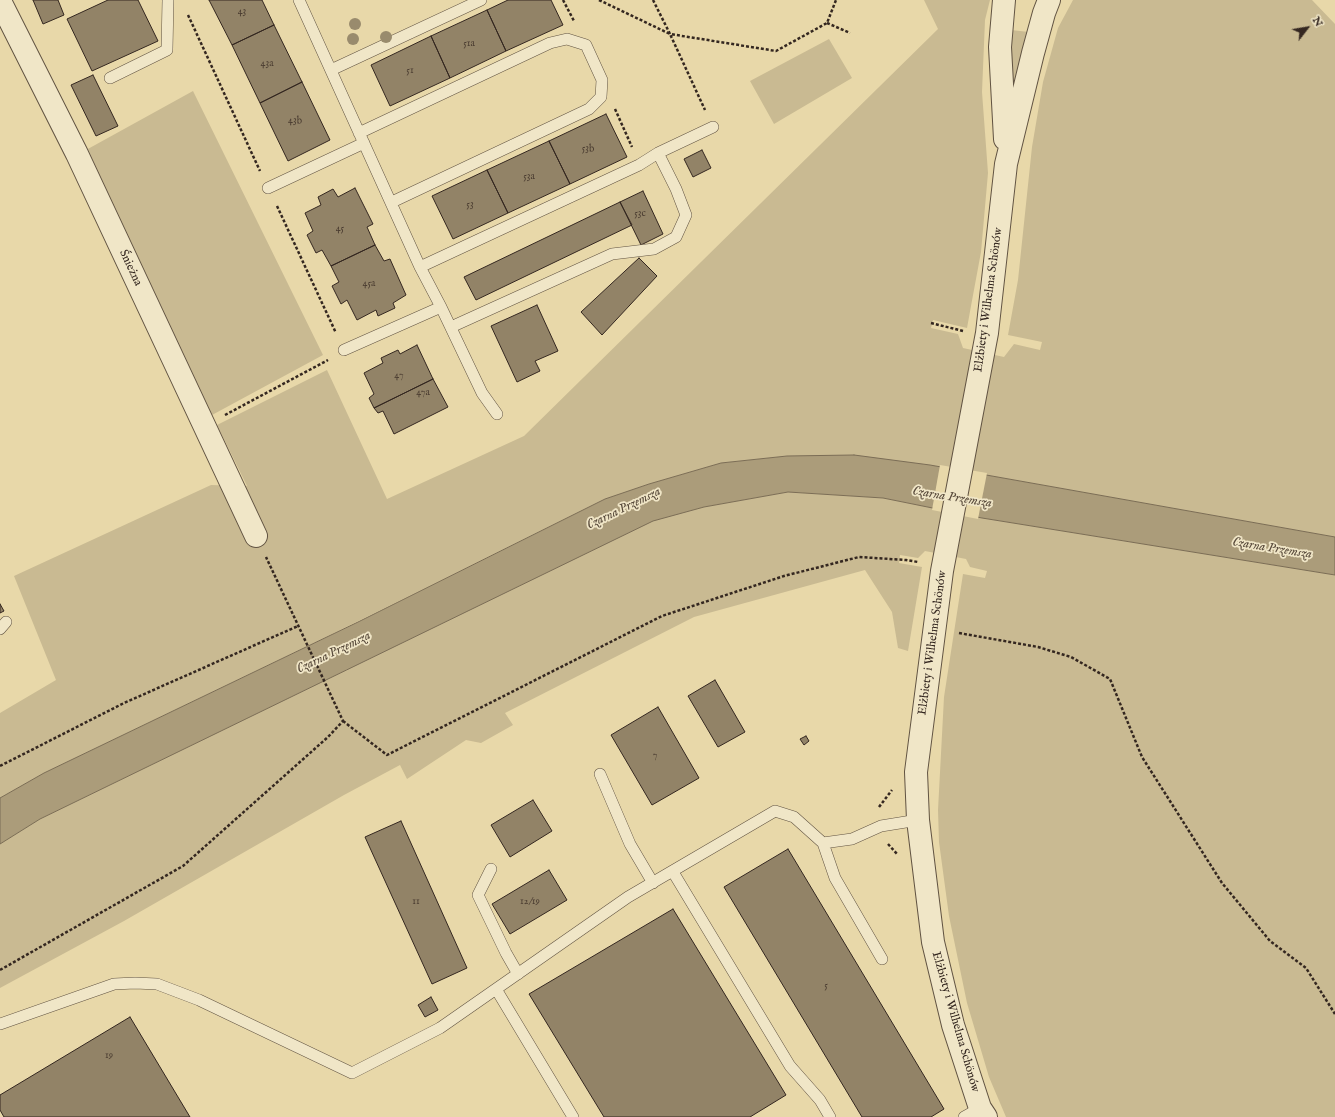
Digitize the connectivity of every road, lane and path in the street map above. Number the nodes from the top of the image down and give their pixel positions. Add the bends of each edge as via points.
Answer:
1 (168, 0) edge
2 (481, 0) edge
3 (599, 0) edge
4 (653, 0) edge
5 (836, 0) edge
6 (1004, 0) edge
7 (0, 1) edge
8 (303, 1) edge
9 (1043, 4) edge
10 (827, 23) junction
11 (850, 33) dead end
12 (670, 34) junction
13 (331, 70) junction
14 (110, 78) dead end
15 (602, 80) junction
16 (713, 127) joint
17 (362, 138) junction
18 (658, 153) junction
19 (1006, 164) junction
20 (639, 165) junction
21 (268, 188) dead end
22 (392, 202) junction
23 (420, 267) junction
24 (441, 307) junction
25 (931, 323) dead end
26 (451, 327) junction
27 (978, 333) junction
28 (344, 350) dead end
29 (316, 367) dead end
30 (497, 414) dead end
31 (204, 426) junction
32 (256, 536) joint
33 (920, 563) dead end
34 (298, 626) junction
35 (958, 632) dead end
36 (343, 721) junction
37 (0, 766) edge
38 (600, 774) dead end
39 (918, 820) junction
40 (823, 843) junction
41 (491, 869) dead end
42 (673, 872) junction
43 (653, 884) junction
44 (882, 959) dead end
45 (0, 970) edge
46 (518, 974) junction
47 (496, 989) junction
48 (1335, 1014) edge
49 (0, 1024) edge
50 (976, 1114) edge
51 (573, 1117) edge
52 (830, 1117) edge

1 - 14 lane via 167,50
2 - 13 lane
3 - 12 path
4 - 12 path
5 - 10 path
6 - 19 street, Elżbiety i Wilhelma Schönów via 1000,47
7 - 31 street, Śnieżna via 77,154
8 - 13 lane
9 - 19 street, Elżbiety i Wilhelma Schönów
10 - 11 path
10 - 12 path via 776,51
12 - 16 path
13 - 17 lane
15 - 17 lane via 586,45 567,39 550,43
15 - 20 path
15 - 22 lane via 601,97 589,109
16 - 18 lane
17 - 21 lane
17 - 22 lane
18 - 20 lane
18 - 26 lane via 686,215 676,236 654,249 612,254
19 - 27 street, Elżbiety i Wilhelma Schönów
20 - 23 lane
22 - 23 lane
23 - 24 lane
24 - 26 lane
24 - 28 lane
25 - 27 path
26 - 30 lane via 482,393
27 - 39 street, Elżbiety i Wilhelma Schönów via 942,571 916,772
29 - 31 path via 264,392
31 - 32 street, Śnieżna
32 - 34 path
33 - 36 path via 859,557 784,576 662,616 386,755
34 - 36 path
34 - 37 path via 124,703
35 - 48 path via 1038,647 1071,657 1110,679 1142,757 1222,882 1270,941 1306,968
36 - 45 path via 183,866
38 - 43 lane via 630,844
39 - 40 lane via 881,826 852,839
39 - 50 street, Elżbiety i Wilhelma Schönów via 933,942
40 - 42 lane via 794,816 775,811
40 - 44 lane via 835,878
41 - 46 lane via 478,895
42 - 43 lane
42 - 52 lane via 790,1066 820,1100
43 - 46 lane via 628,898
46 - 47 lane
47 - 49 lane via 440,1028 352,1073 199,1000 157,984 114,984
47 - 51 lane

